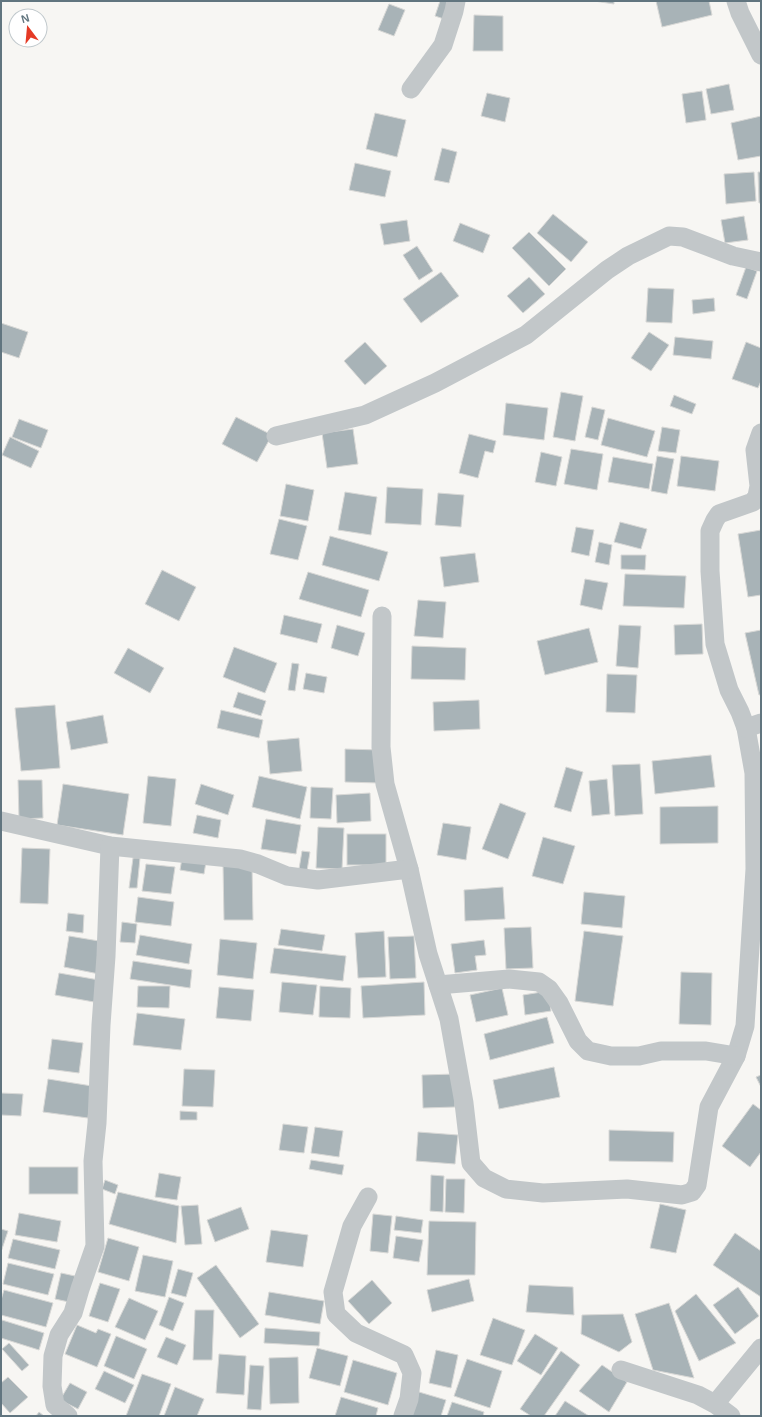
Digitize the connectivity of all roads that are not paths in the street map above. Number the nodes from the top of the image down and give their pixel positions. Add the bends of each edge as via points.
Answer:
1 (456, 1) edge
2 (736, 1) edge
3 (761, 55) edge
4 (411, 89) dead end
5 (761, 262) edge
6 (761, 433) edge
7 (276, 436) dead end
8 (760, 486) edge
9 (382, 616) dead end
10 (753, 726) edge
11 (1, 821) edge
12 (110, 846) junction
13 (409, 869) junction
14 (438, 985) junction
15 (736, 1056) junction
16 (368, 1197) dead end
17 (761, 1348) edge
18 (621, 1370) dead end
19 (715, 1404) junction
20 (68, 1416) edge
21 (404, 1416) edge
22 (731, 1416) edge

1 - 4 street via 443,45
2 - 3 street
5 - 7 street via 733,256 683,237 669,236 628,256 607,270 526,334 435,383 365,415
6 - 8 street via 755,450
8 - 10 street via 753,502 719,514 710,531 715,644 729,690 740,712
9 - 13 street via 381,747 385,784
10 - 15 street via 755,870 745,1026
11 - 12 street
12 - 13 street via 240,859 287,876 318,880
12 - 20 street via 93,1161 95,1246 73,1313 59,1335 53,1356 52,1386 55,1405
13 - 14 street via 428,954
14 - 15 street via 509,979 539,982 549,989 559,1003 578,1041 588,1051 611,1056 639,1056 661,1050 706,1051
14 - 15 street via 450,1027 464,1103 471,1164 484,1178 506,1189 543,1193 627,1189 682,1195 692,1192 697,1185 709,1107
16 - 21 street via 352,1226 332,1292 336,1314 356,1334 404,1355 412,1374
17 - 19 street
18 - 19 street via 698,1395
19 - 22 street

